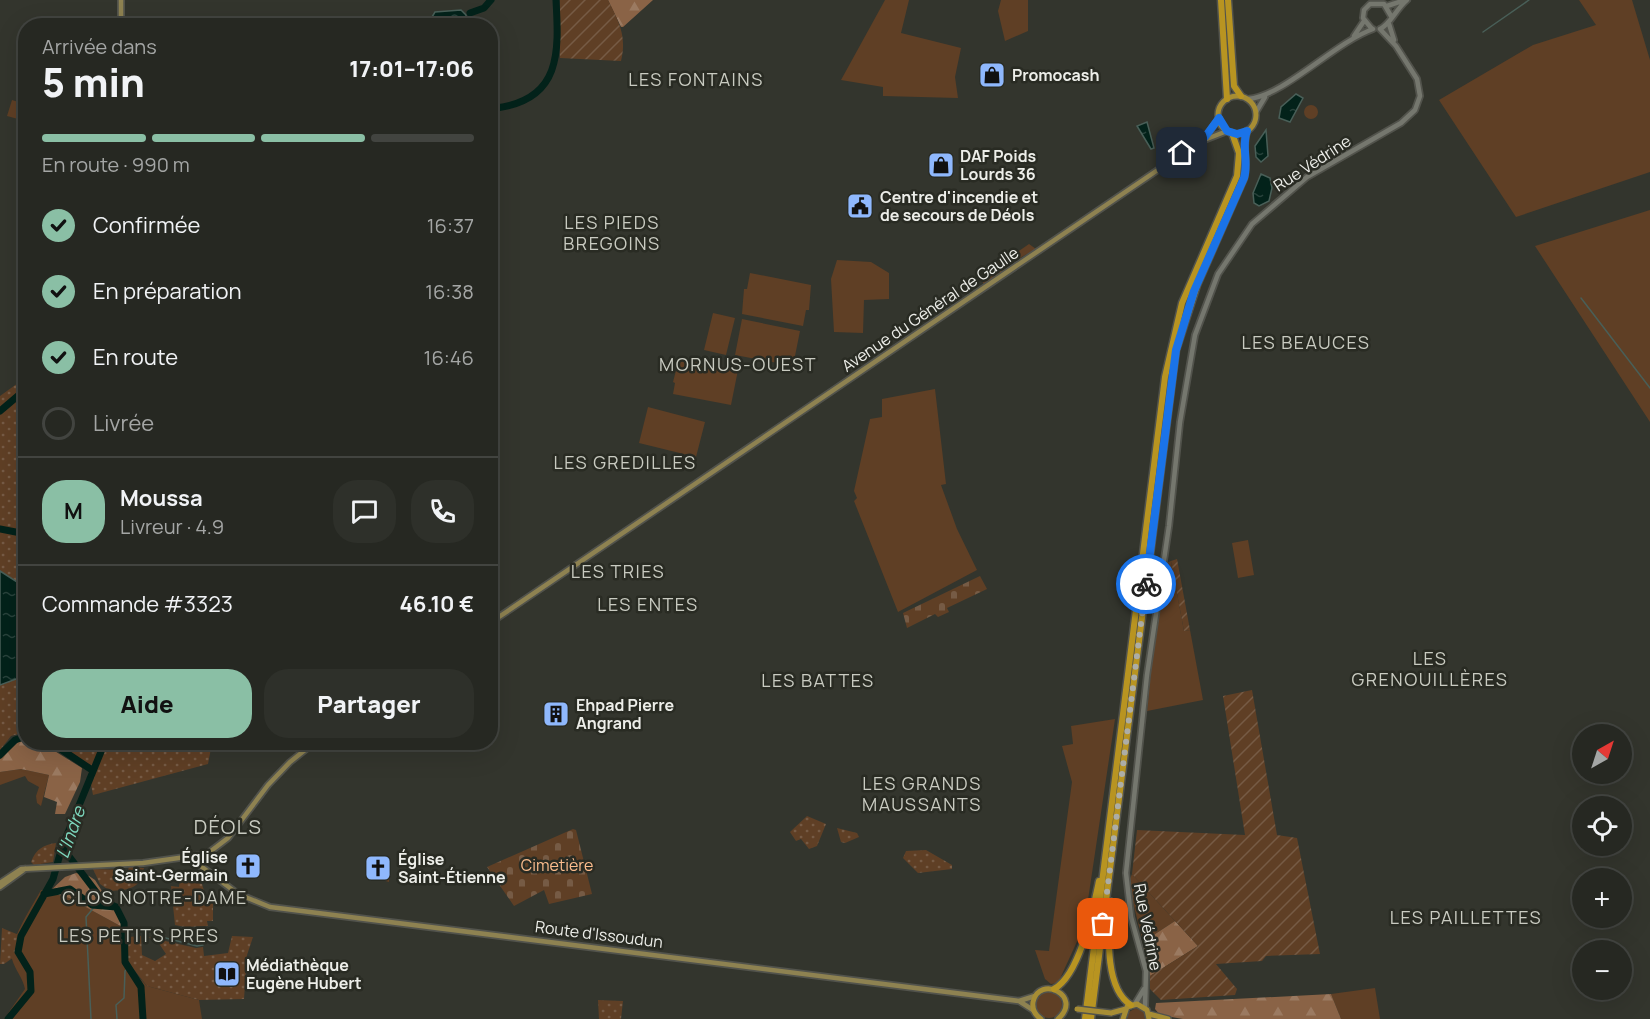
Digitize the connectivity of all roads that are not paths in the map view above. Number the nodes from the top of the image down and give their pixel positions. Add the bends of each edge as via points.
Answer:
1 (121, 0) edge
2 (1221, 0) edge
3 (1228, 0) edge
4 (1406, 0) edge
5 (1387, 6) junction
6 (1391, 16) junction
7 (121, 18) edge
8 (1364, 21) junction
9 (1389, 24) junction
10 (1373, 29) junction
11 (1380, 29) junction
12 (1353, 38) junction
13 (1396, 46) junction
14 (1267, 95) junction
15 (1241, 96) junction
16 (1227, 99) junction
17 (1248, 99) junction
18 (1256, 112) junction
19 (1219, 118) junction
20 (1247, 131) junction
21 (1229, 132) junction
22 (1205, 137) junction
23 (498, 618) edge
24 (304, 750) edge
25 (1110, 825) junction
26 (190, 858) junction
27 (1111, 867) junction
28 (0, 885) edge
29 (1054, 989) junction
30 (1144, 989) junction
31 (1035, 996) junction
32 (1017, 1001) junction
33 (1065, 1001) junction
34 (1130, 1006) junction
35 (1145, 1007) junction
36 (1077, 1009) junction
37 (1034, 1010) junction
38 (1111, 1013) junction
39 (1064, 1014) junction
40 (1149, 1016) edge
41 (1041, 1019) edge
42 (1058, 1019) edge
43 (1085, 1019) edge
44 (1091, 1019) edge
45 (1122, 1019) edge
46 (1168, 1019) edge

1 - 7 main road
2 - 16 highway
3 - 15 highway via 1234,86
4 - 5 street
4 - 6 street
5 - 6 street
5 - 8 street via 1377,2 1367,7
6 - 9 street
8 - 10 street
8 - 12 street
9 - 11 street
9 - 13 street, Rue Védrine
10 - 11 street
10 - 12 street
11 - 13 street, Rue Védrine
12 - 14 street
13 - 30 street, Rue Védrine via 1419,84 1415,110 1401,123 1307,177 1252,224 1218,274 1195,335 1147,675 1126,873 1131,917 1146,971
14 - 17 street
14 - 18 street
15 - 16 main road
15 - 17 main road
16 - 19 main road via 1220,107
17 - 18 main road
18 - 20 main road
19 - 21 main road
19 - 22 main road, Avenue du Général de Gaulle
20 - 21 main road
20 - 27 highway via 1244,178 1194,291 1176,350
21 - 22 main road, Avenue du Général de Gaulle
21 - 25 highway via 1239,153 1238,176 1182,303 1170,347
22 - 23 main road, Avenue du Général de Gaulle
24 - 26 main road via 268,785 224,842 210,852
25 - 29 highway via 1089,924 1070,971
25 - 43 highway
26 - 28 main road via 25,869
26 - 32 main road, Route d'Issoudun via 260,905
27 - 34 highway via 1110,957 1119,991
27 - 44 highway
29 - 31 main road via 1044,989
29 - 33 main road
30 - 34 street, Rue Védrine
30 - 35 street, Rue Védrine
31 - 32 main road, Route d'Issoudun
31 - 37 main road
32 - 37 main road, Route d'Issoudun
33 - 36 main road
33 - 39 main road
34 - 35 main road
34 - 38 main road
34 - 45 main road
35 - 40 main road
36 - 38 main road, bridge
36 - 39 main road
37 - 41 main road
38 - 45 main road
39 - 42 main road
40 - 46 main road

